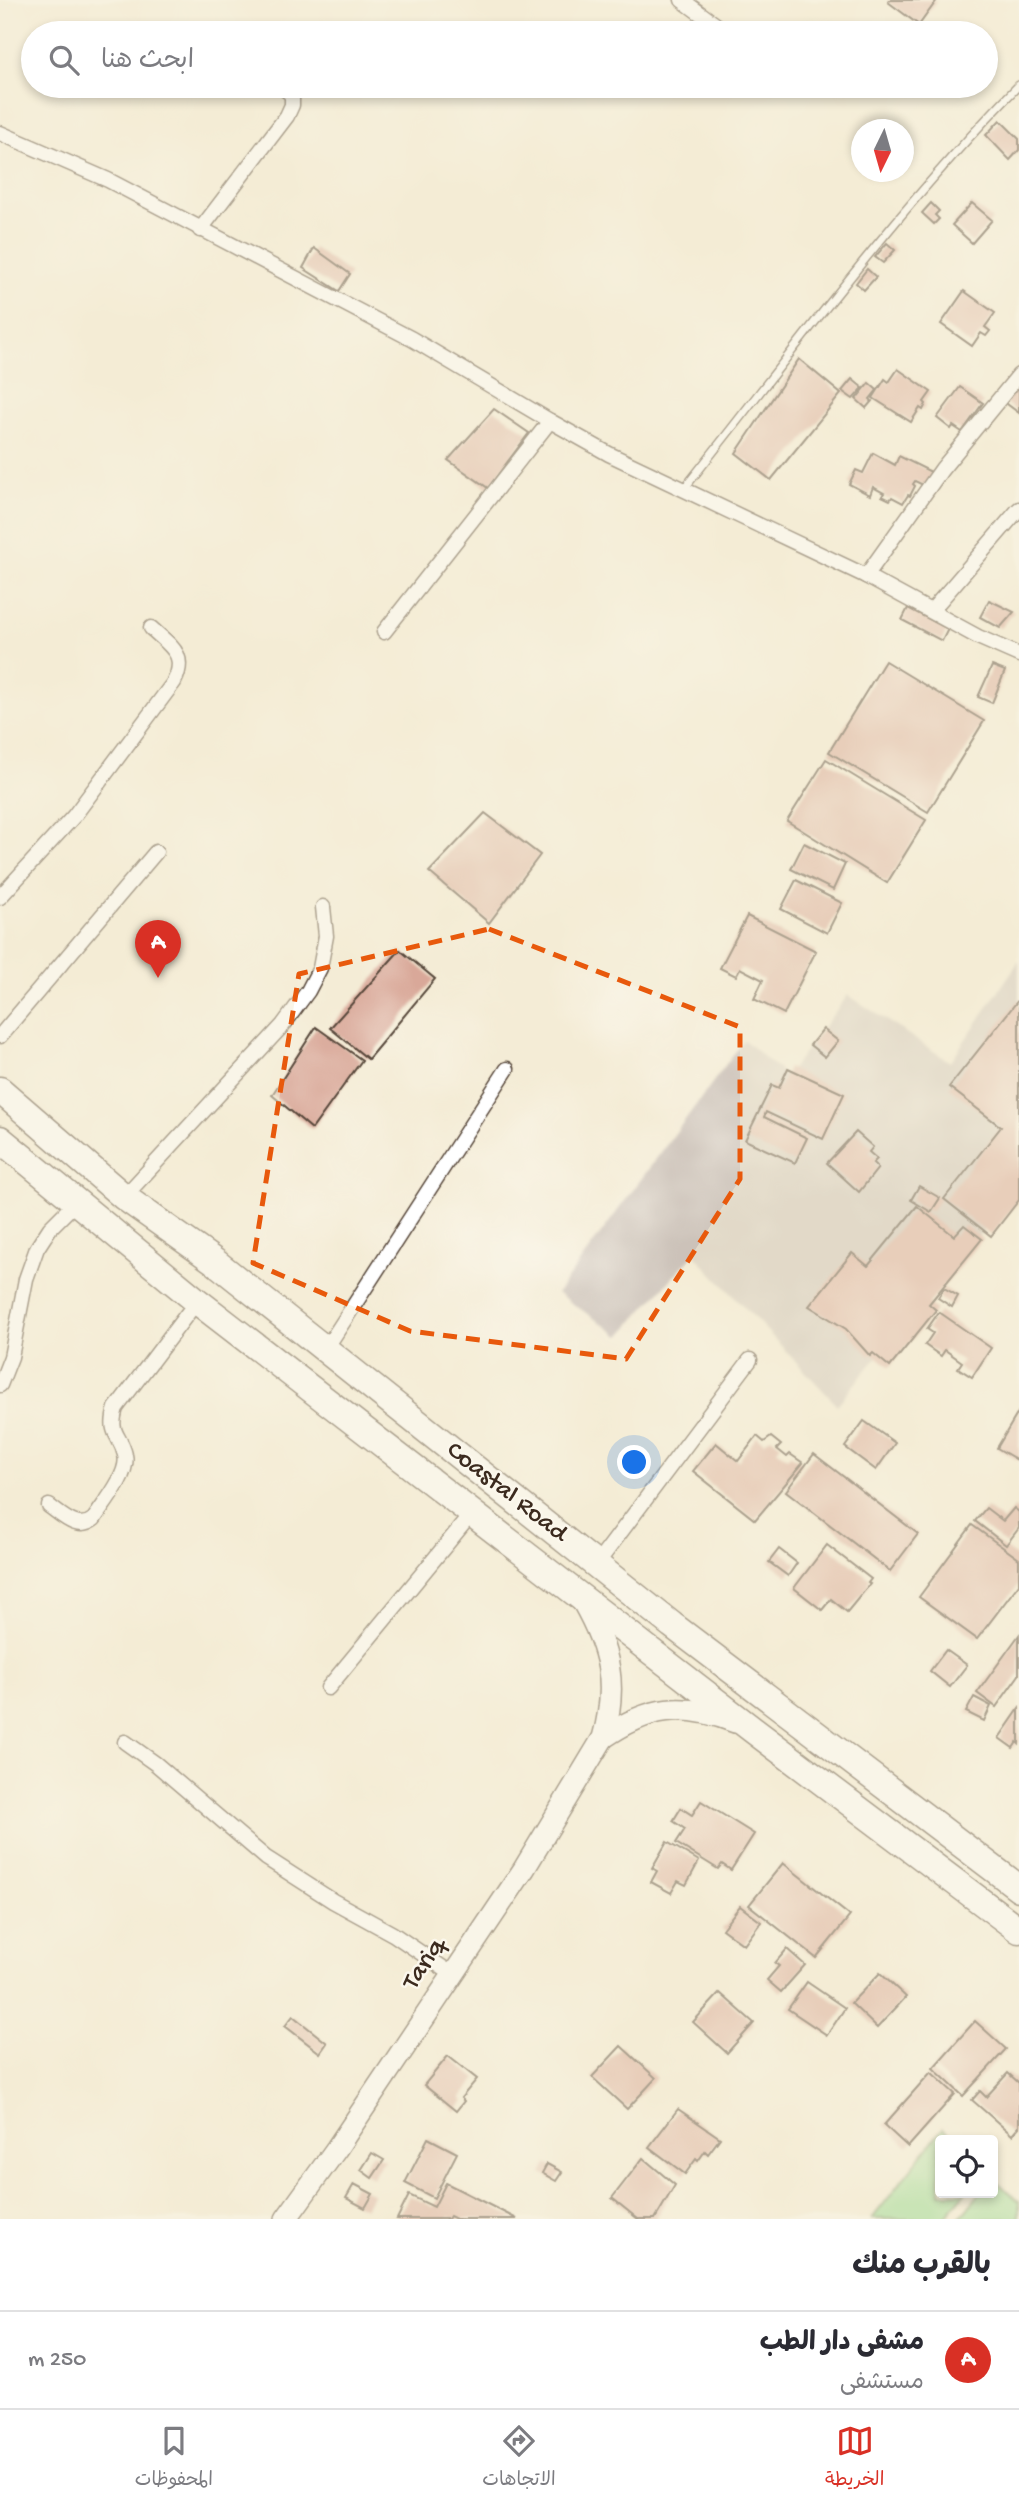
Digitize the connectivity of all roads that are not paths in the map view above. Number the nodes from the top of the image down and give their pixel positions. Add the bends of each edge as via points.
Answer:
1 (682, 0) edge
2 (711, 21) edge
3 (1019, 85) edge
4 (292, 98) edge
5 (0, 133) edge
6 (200, 230) junction
7 (1019, 375) edge
8 (550, 421) junction
9 (683, 490) junction
10 (1019, 509) edge
11 (866, 576) junction
12 (932, 610) junction
13 (151, 628) dead end
14 (384, 632) dead end
15 (1019, 655) edge
16 (156, 852) dead end
17 (0, 898) edge
18 (323, 907) dead end
19 (0, 1036) edge
20 (507, 1069) dead end
21 (0, 1090) edge
22 (0, 1139) edge
23 (124, 1197) junction
24 (76, 1202) junction
25 (197, 1301) junction
26 (325, 1350) junction
27 (750, 1360) dead end
28 (0, 1385) edge
29 (49, 1506) dead end
30 (472, 1512) junction
31 (596, 1565) junction
32 (580, 1596) junction
33 (328, 1688) dead end
34 (753, 1730) junction
35 (603, 1738) junction
36 (125, 1742) dead end
37 (1019, 1888) edge
38 (1019, 1930) edge
39 (452, 1974) junction
40 (286, 2219) edge

1 - 2 street
3 - 9 lane via 891,229
4 - 6 street via 287,116
5 - 6 street via 108,180
6 - 8 street via 412,339
7 - 11 street via 942,469
8 - 9 street
8 - 14 street
9 - 11 street
10 - 12 street
11 - 12 street
12 - 15 street
13 - 17 street via 177,652 179,673 174,682 74,816
16 - 19 street
18 - 23 street via 326,936 320,968 308,991 283,1025
20 - 26 street
21 - 23 highway, Coastal Road
22 - 24 highway, Coastal Road
23 - 26 highway, Coastal Road via 214,1261
24 - 25 highway, Coastal Road
24 - 28 street via 37,1248
25 - 29 street via 116,1408 113,1421 126,1456 124,1470 94,1519 80,1525
25 - 30 highway, Coastal Road
26 - 31 highway, Coastal Road
27 - 31 street
30 - 32 highway, Coastal Road
30 - 33 street
31 - 37 highway, Coastal Road
32 - 34 highway, Coastal Road
32 - 35 main road via 610,1667 612,1691
34 - 35 main road via 709,1712 687,1709 642,1716
34 - 38 highway, Coastal Road
35 - 39 main road, Tariq via 524,1869
36 - 39 street via 266,1858
39 - 40 main road, Tariq

